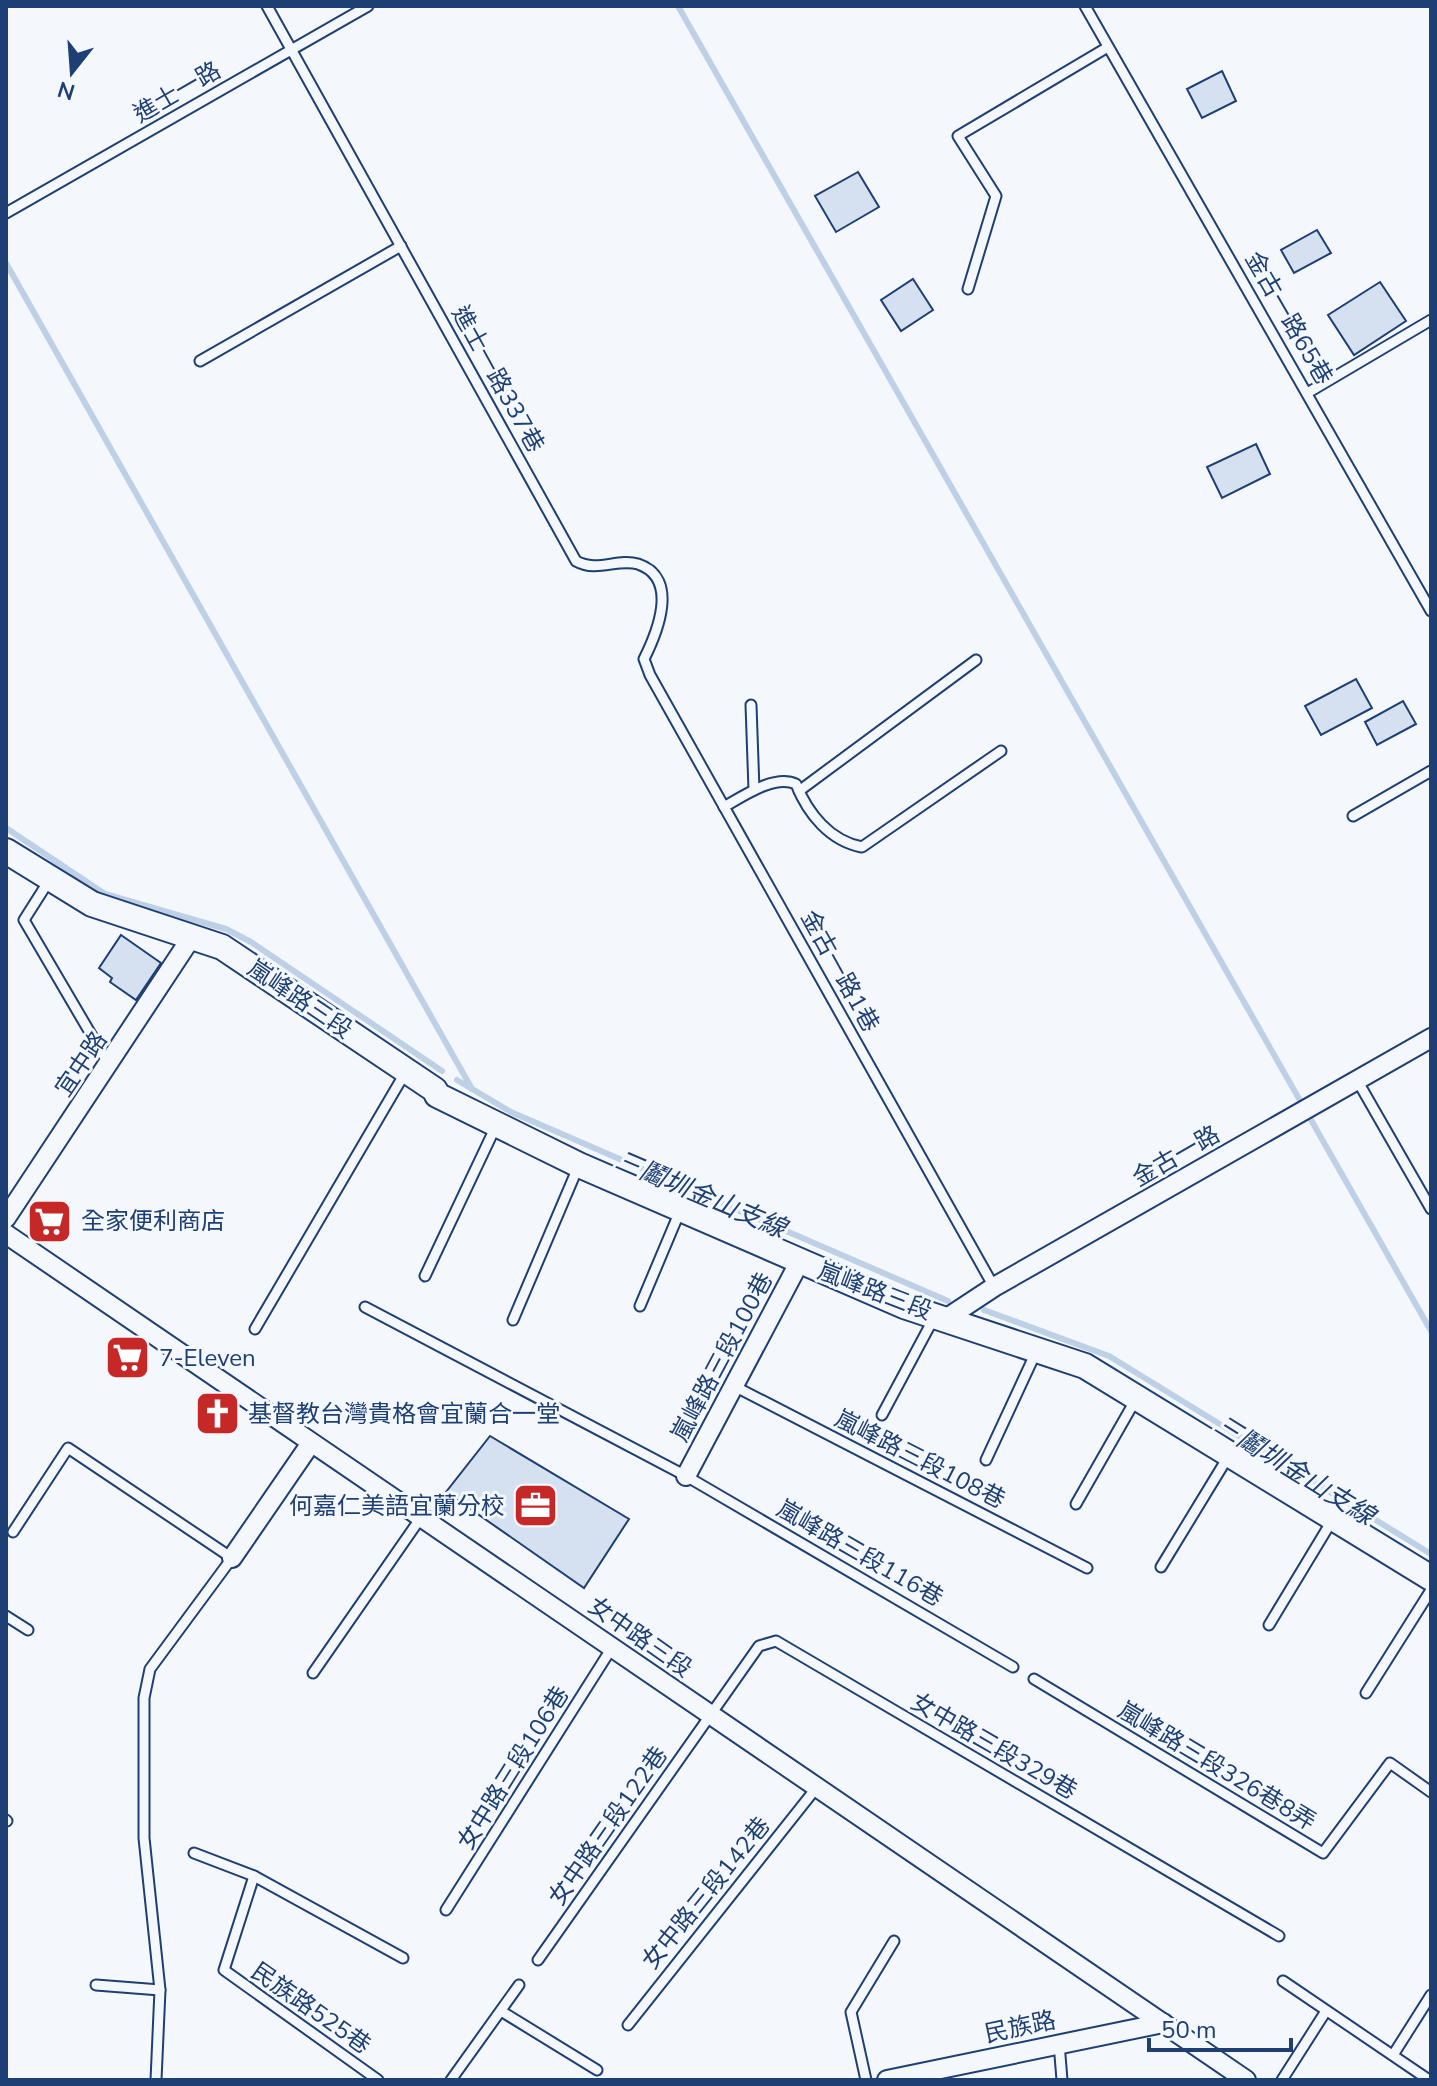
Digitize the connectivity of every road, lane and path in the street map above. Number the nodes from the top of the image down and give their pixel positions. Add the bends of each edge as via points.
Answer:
1 (267, 6) edge
2 (368, 6) edge
3 (1085, 6) edge
4 (1108, 47) junction
5 (292, 50) junction
6 (6, 213) edge
7 (401, 246) junction
8 (968, 289) dead end
9 (1431, 320) edge
10 (200, 361) dead end
11 (1309, 392) junction
12 (1431, 611) edge
13 (976, 660) dead end
14 (650, 675) joint
15 (751, 705) dead end
16 (1001, 751) dead end
17 (1431, 771) edge
18 (754, 790) junction
19 (799, 791) junction
20 (724, 807) junction
21 (1353, 816) dead end
22 (6, 851) edge
23 (50, 879) junction
24 (193, 935) junction
25 (1431, 1038) edge
26 (109, 1066) junction
27 (406, 1071) junction
28 (1357, 1080) junction
29 (496, 1126) junction
30 (579, 1165) junction
31 (1431, 1209) edge
32 (680, 1211) junction
33 (6, 1218) edge
34 (6, 1234) edge
35 (800, 1261) junction
36 (425, 1276) dead end
37 (994, 1287) junction
38 (640, 1306) dead end
39 (365, 1307) dead end
40 (941, 1316) junction
41 (513, 1320) dead end
42 (255, 1329) dead end
43 (1038, 1348) junction
44 (734, 1386) junction
45 (1137, 1397) junction
46 (882, 1415) dead end
47 (311, 1443) junction
48 (1230, 1454) junction
49 (986, 1460) dead end
50 (686, 1476) junction
51 (1076, 1504) dead end
52 (422, 1516) junction
53 (1333, 1519) junction
54 (13, 1532) dead end
55 (232, 1558) junction
56 (1161, 1567) dead end
57 (1087, 1568) dead end
58 (1431, 1578) edge
59 (1431, 1590) edge
60 (6, 1616) edge
61 (1269, 1625) dead end
62 (28, 1630) dead end
63 (613, 1646) junction
64 (1013, 1667) dead end
65 (313, 1673) dead end
66 (1034, 1679) dead end
67 (1366, 1693) dead end
68 (711, 1715) junction
69 (817, 1787) junction
70 (1431, 1792) edge
71 (194, 1853) dead end
72 (254, 1876) junction
73 (446, 1910) dead end
74 (1279, 1936) dead end
75 (894, 1941) dead end
76 (403, 1958) dead end
77 (538, 1960) dead end
78 (1283, 1981) dead end
79 (96, 1985) dead end
80 (519, 1985) dead end
81 (160, 1990) junction
82 (1431, 1995) edge
83 (501, 2011) junction
84 (1326, 2011) junction
85 (1163, 2023) junction
86 (628, 2025) dead end
87 (1059, 2043) junction
88 (1393, 2055) junction
89 (597, 2070) dead end
90 (156, 2080) edge
91 (378, 2080) edge
92 (451, 2080) edge
93 (866, 2080) edge
94 (887, 2080) edge
95 (1062, 2080) edge
96 (1246, 2080) edge
97 (1282, 2080) edge
98 (1429, 2080) edge

1 - 5 lane, 進士一路337巷
2 - 5 lane, 進士一路
3 - 4 lane, 金古一路65巷
4 - 8 lane via 958,136 996,196
4 - 11 lane, 金古一路65巷
5 - 6 lane, 進士一路
5 - 7 lane, 進士一路337巷
7 - 10 lane
7 - 14 lane, 進士一路337巷 via 576,561 588,568 637,564 655,575 663,598 657,634 644,659
9 - 11 lane
11 - 12 lane, 金古一路65巷
13 - 19 lane
14 - 20 lane, 金古一路1巷
15 - 18 lane
16 - 19 lane via 862,847 829,833
17 - 21 lane
18 - 19 lane via 788,780
18 - 20 lane
20 - 37 lane, 金古一路1巷
22 - 23 street, 嵐峰路三段
23 - 24 street, 嵐峰路三段 via 92,904
23 - 26 lane via 24,920
24 - 26 street, 宜中路
24 - 27 street, 嵐峰路三段 via 286,987
25 - 28 street, 金古一路
26 - 33 street, 宜中路
27 - 29 street, 嵐峰路三段 via 437,1095
27 - 42 lane
28 - 31 lane
28 - 37 street, 金古一路
29 - 30 street, 嵐峰路三段
29 - 36 lane
30 - 32 street, 嵐峰路三段
30 - 41 lane
32 - 35 street, 嵐峰路三段
32 - 38 lane
34 - 47 street, 女中路三段
35 - 40 street, 嵐峰路三段 via 904,1306
35 - 44 street, 嵐峰路三段100巷
37 - 40 street, 金古一路
39 - 50 lane, 嵐峰路三段116巷
40 - 43 street, 嵐峰路三段
40 - 46 lane
43 - 45 street, 嵐峰路三段 via 1085,1366
43 - 49 lane
44 - 50 street, 嵐峰路三段100巷
44 - 57 lane, 嵐峰路三段108巷
45 - 48 street, 嵐峰路三段
45 - 51 lane
47 - 52 street, 女中路三段
47 - 55 street
48 - 53 street, 嵐峰路三段
48 - 56 lane
50 - 64 lane, 嵐峰路三段116巷
52 - 63 street, 女中路三段
52 - 65 lane
53 - 58 street, 嵐峰路三段
53 - 61 lane
54 - 55 lane via 68,1448
55 - 81 lane via 150,1669 144,1698 149,1899
59 - 67 lane
60 - 62 lane
63 - 68 street, 女中路三段
63 - 73 lane, 女中路三段106巷
66 - 70 lane, 嵐峰路三段326巷8弄 via 1323,1853 1390,1763
68 - 69 street, 女中路三段
68 - 74 lane, 女中路三段329巷 via 759,1646 776,1641
68 - 77 lane, 女中路三段122巷
69 - 85 street, 女中路三段
69 - 86 lane, 女中路三段142巷
71 - 72 lane
72 - 76 lane
72 - 91 lane, 民族路525巷 via 224,1970
75 - 93 lane via 851,2012
78 - 84 lane
79 - 81 lane
80 - 83 lane
81 - 90 lane
82 - 88 lane
83 - 89 lane
83 - 92 lane
84 - 88 lane
84 - 97 lane
85 - 87 street, 民族路
85 - 96 street, 女中路三段
87 - 94 street, 民族路
87 - 95 lane
88 - 98 lane

